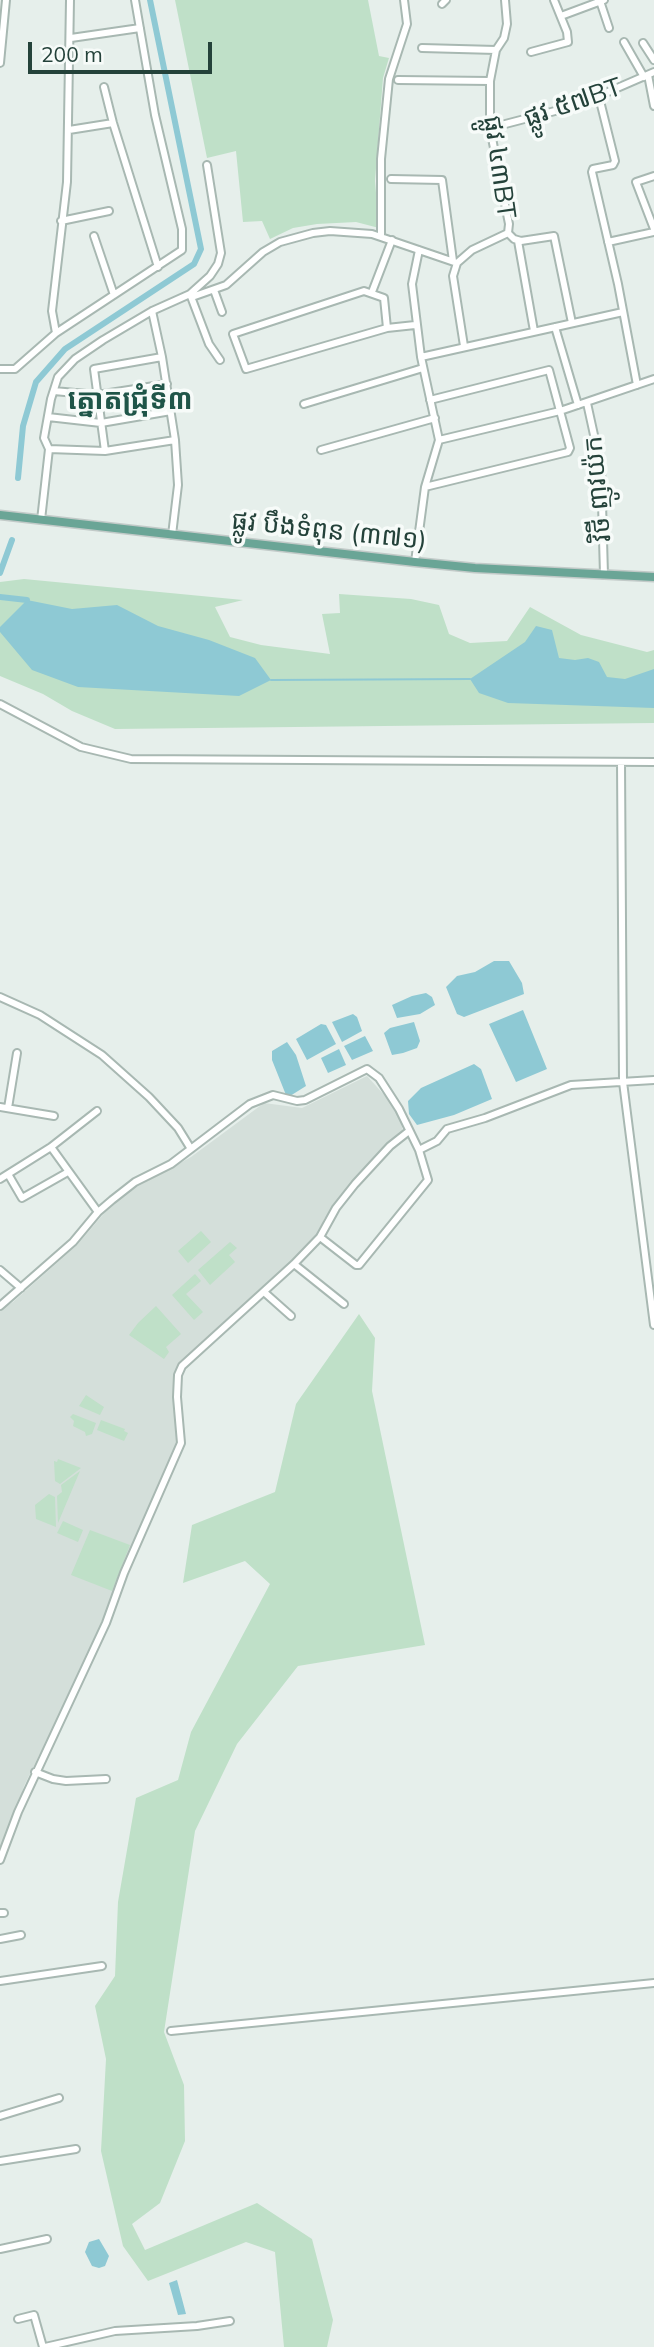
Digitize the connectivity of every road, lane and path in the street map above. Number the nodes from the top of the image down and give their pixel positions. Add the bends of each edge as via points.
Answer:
1 (6, 0) edge
2 (71, 0) edge
3 (135, 0) edge
4 (404, 0) edge
5 (505, 0) edge
6 (554, 0) edge
7 (602, 1) edge
8 (561, 16) junction
9 (140, 28) junction
10 (609, 28) dead end
11 (71, 38) junction
12 (624, 42) dead end
13 (643, 43) dead end
14 (422, 48) dead end
15 (496, 50) junction
16 (531, 52) dead end
17 (654, 60) edge
18 (0, 63) edge
19 (649, 74) edge
20 (398, 80) dead end
21 (491, 81) junction
22 (104, 87) dead end
23 (600, 97) junction
24 (654, 106) edge
25 (113, 123) junction
26 (490, 128) junction
27 (69, 130) junction
28 (207, 165) dead end
29 (654, 176) edge
30 (391, 179) dead end
31 (109, 211) dead end
32 (61, 221) junction
33 (654, 231) edge
34 (508, 233) junction
35 (94, 236) dead end
36 (381, 236) junction
37 (392, 240) junction
38 (518, 241) junction
39 (608, 242) junction
40 (419, 250) junction
41 (455, 262) junction
42 (158, 267) junction
43 (214, 290) junction
44 (372, 292) junction
45 (114, 295) junction
46 (191, 295) junction
47 (152, 311) junction
48 (222, 312) dead end
49 (623, 312) junction
50 (572, 323) junction
51 (415, 325) junction
52 (555, 327) junction
53 (387, 328) junction
54 (534, 331) junction
55 (56, 333) junction
56 (464, 346) junction
57 (421, 356) junction
58 (162, 357) junction
59 (220, 360) dead end
60 (423, 368) junction
61 (0, 369) edge
62 (654, 379) edge
63 (167, 384) junction
64 (637, 385) junction
65 (54, 391) junction
66 (97, 395) junction
67 (430, 400) junction
68 (587, 403) junction
69 (304, 404) dead end
70 (578, 405) junction
71 (171, 411) junction
72 (560, 411) junction
73 (48, 417) junction
74 (435, 418) junction
75 (101, 423) junction
76 (175, 440) junction
77 (439, 440) junction
78 (49, 449) junction
79 (321, 450) dead end
80 (105, 451) junction
81 (425, 487) junction
82 (0, 515) edge
83 (41, 520) junction
84 (172, 535) junction
85 (415, 562) junction
86 (604, 575) junction
87 (654, 577) edge
88 (0, 704) edge
89 (621, 762) junction
90 (654, 762) edge
91 (0, 997) edge
92 (17, 1053) dead end
93 (654, 1080) edge
94 (623, 1082) junction
95 (4, 1107) edge
96 (97, 1111) dead end
97 (54, 1116) dead end
98 (409, 1131) junction
99 (51, 1147) junction
100 (191, 1149) junction
101 (418, 1150) junction
102 (68, 1172) junction
103 (8, 1174) junction
104 (0, 1179) edge
105 (98, 1212) junction
106 (320, 1237) junction
107 (294, 1264) junction
108 (0, 1270) edge
109 (21, 1288) junction
110 (264, 1292) junction
111 (344, 1304) dead end
112 (0, 1306) edge
113 (292, 1316) dead end
114 (654, 1325) edge
115 (35, 1772) junction
116 (106, 1779) dead end
117 (0, 1860) edge
118 (21, 1935) dead end
119 (0, 1939) edge
120 (102, 1966) dead end
121 (0, 1981) edge
122 (654, 1983) edge
123 (171, 2031) dead end
124 (60, 2098) dead end
125 (0, 2116) edge
126 (76, 2149) dead end
127 (0, 2161) edge
128 (47, 2239) dead end
129 (0, 2249) edge
130 (19, 2319) dead end
131 (230, 2322) dead end
132 (44, 2347) edge

1 - 18 street
2 - 11 street
3 - 9 street
4 - 36 street via 407,24 389,79 381,159
5 - 15 street, ផ្លូវ ៤៣BT via 508,24
6 - 8 street
7 - 8 street
7 - 10 street
8 - 16 street via 568,42
9 - 11 street
9 - 42 street via 182,229 181,253
11 - 27 street
12 - 19 street
13 - 17 street
14 - 15 street
15 - 21 street, ផ្លូវ ៤៣BT
19 - 23 street, ផ្លូវ ៥៧BT
19 - 24 street
20 - 21 street
21 - 26 street, ផ្លូវ ៤៣BT
22 - 25 street
23 - 26 street, ផ្លូវ ៥៧BT
23 - 39 street via 615,161 592,172
25 - 27 street
25 - 42 street
26 - 34 street, ផ្លូវ ៤៣BT
27 - 32 street
28 - 46 street via 221,253 210,276
29 - 33 street via 636,182
30 - 41 street via 442,180
31 - 32 street
32 - 55 street via 52,311
33 - 39 street
34 - 38 street
34 - 41 street, ផ្លូវ ៤៣BT
35 - 45 street
36 - 37 street
36 - 43 street via 330,231 295,236 262,253
37 - 40 street
37 - 44 street
38 - 50 street via 554,236
38 - 54 street
39 - 49 street
40 - 41 street
40 - 51 street via 412,284
41 - 56 street
42 - 45 street
43 - 46 street
43 - 48 street
44 - 53 street via 385,300
44 - 53 street via 361,291 233,332 244,368
45 - 55 street
46 - 47 street
46 - 59 street via 209,344
47 - 58 street
47 - 65 street via 75,359 58,377
49 - 50 street
49 - 64 street
50 - 52 street
51 - 53 street
51 - 57 street
52 - 54 street
52 - 70 street
54 - 56 street
55 - 61 street via 15,369
56 - 57 street
57 - 60 street
58 - 63 street
58 - 66 street via 97,367 93,372
60 - 67 street
60 - 69 street
62 - 64 street, វិថី ញូវយ៉ក
63 - 66 street
63 - 71 street
64 - 68 street, វិថី ញូវយ៉ក
65 - 66 street
65 - 73 street
66 - 75 street
67 - 72 street via 549,370
67 - 74 street
68 - 70 street, វិថី ញូវយ៉ក
68 - 86 street, វិថី ញូវយ៉ក via 601,467
70 - 72 street, វិថី ញូវយ៉ក
71 - 75 street
71 - 76 street
72 - 77 street, វិថី ញូវយ៉ក
72 - 81 street via 568,452
73 - 75 street
73 - 78 street via 44,438
74 - 77 street
74 - 79 street
75 - 80 street
76 - 80 street
76 - 84 street via 178,485
77 - 81 street
78 - 80 street
78 - 83 street
81 - 85 street
82 - 83 main road, ផ្លូវ បឹងទំពុន (៣៧១)
83 - 84 main road, ផ្លូវ បឹងទំពុន (៣៧១)
84 - 85 main road, ផ្លូវ បឹងទំពុន (៣៧១)
85 - 86 main road, ផ្លូវ បឹងទំពុន (៣៧១)
86 - 87 main road, ផ្លូវ បឹងទំពុន (៣៧១)
88 - 89 street via 81,747 131,759
89 - 90 street
89 - 94 street
91 - 100 street via 40,1015 102,1055 149,1097
92 - 95 street
93 - 94 street
94 - 101 street via 571,1085 447,1129 437,1141
94 - 114 street
95 - 97 street
96 - 99 street
98 - 100 street via 379,1079 367,1069 305,1100 273,1095 260,1098
98 - 101 street
98 - 106 street via 355,1184
99 - 102 street
99 - 103 street
100 - 105 street via 135,1182
101 - 106 street via 427,1182 359,1265
102 - 103 street via 22,1198
102 - 105 street
103 - 104 street
105 - 109 street via 73,1242
106 - 107 street
107 - 110 street
107 - 111 street
108 - 109 street
109 - 112 street
110 - 113 street
110 - 115 street via 182,1366 177,1397 181,1444 106,1623
115 - 116 street via 53,1779
115 - 117 street
118 - 119 street
120 - 121 street
122 - 123 street
124 - 125 street
126 - 127 street
128 - 129 street
130 - 132 street via 34,2315
131 - 132 street via 115,2331

